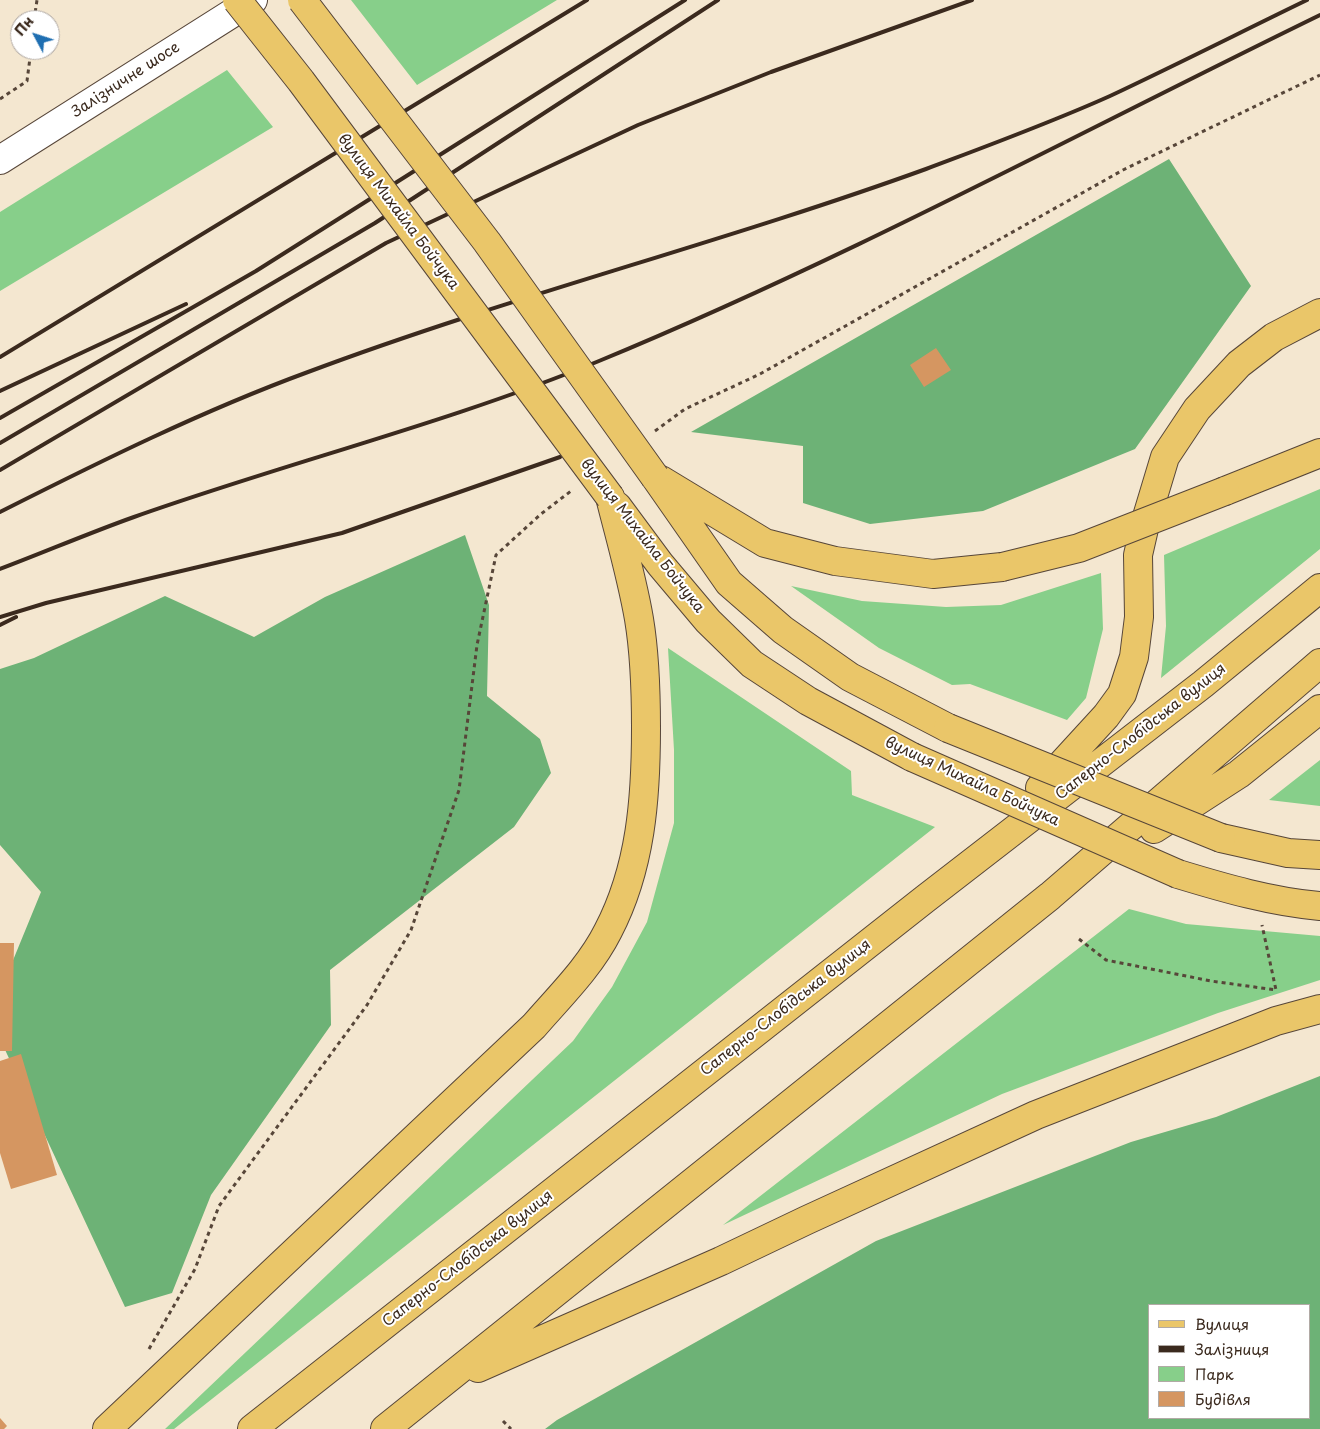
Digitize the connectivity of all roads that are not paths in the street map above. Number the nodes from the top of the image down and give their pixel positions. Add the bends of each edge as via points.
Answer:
1 (237, 0) edge
2 (253, 0) edge
3 (302, 0) edge
4 (0, 160) edge
5 (1320, 312) edge
6 (1320, 453) edge
7 (655, 477) junction
8 (610, 497) junction
9 (1320, 588) edge
10 (1320, 663) edge
11 (1320, 710) edge
12 (1320, 855) edge
13 (1050, 896) junction
14 (925, 899) junction
15 (1320, 906) edge
16 (1320, 1009) edge
17 (446, 1382) junction
18 (106, 1429) edge
19 (252, 1429) edge
20 (385, 1429) edge

1 - 8 main road, вулиця Михайла Бойчука, bridge via 301,81
2 - 4 street, Залізничне шосе
3 - 7 main road, bridge via 487,242
5 - 14 main road via 1274,337 1239,364 1197,409 1165,457 1138,555 1139,616 1134,657 1122,694 1044,785
6 - 7 main road, bridge via 1079,548 1002,567 933,574 835,561 765,543
7 - 12 main road, bridge via 729,582 783,630 850,677 948,728 1221,838 1288,853
8 - 15 main road, вулиця Михайла Бойчука, bridge via 708,621 752,664 808,701 912,757 1178,874 1220,887
8 - 18 main road via 639,617 646,667 646,771 642,823 631,876 608,931 582,972 534,1026
9 - 14 main road, Саперно-Слобідська вулиця via 1204,684
10 - 13 main road
11 - 13 main road via 1239,774
13 - 17 main road
14 - 19 main road, Саперно-Слобідська вулиця
16 - 17 main road via 1276,1021 1036,1115 721,1261
17 - 20 main road

